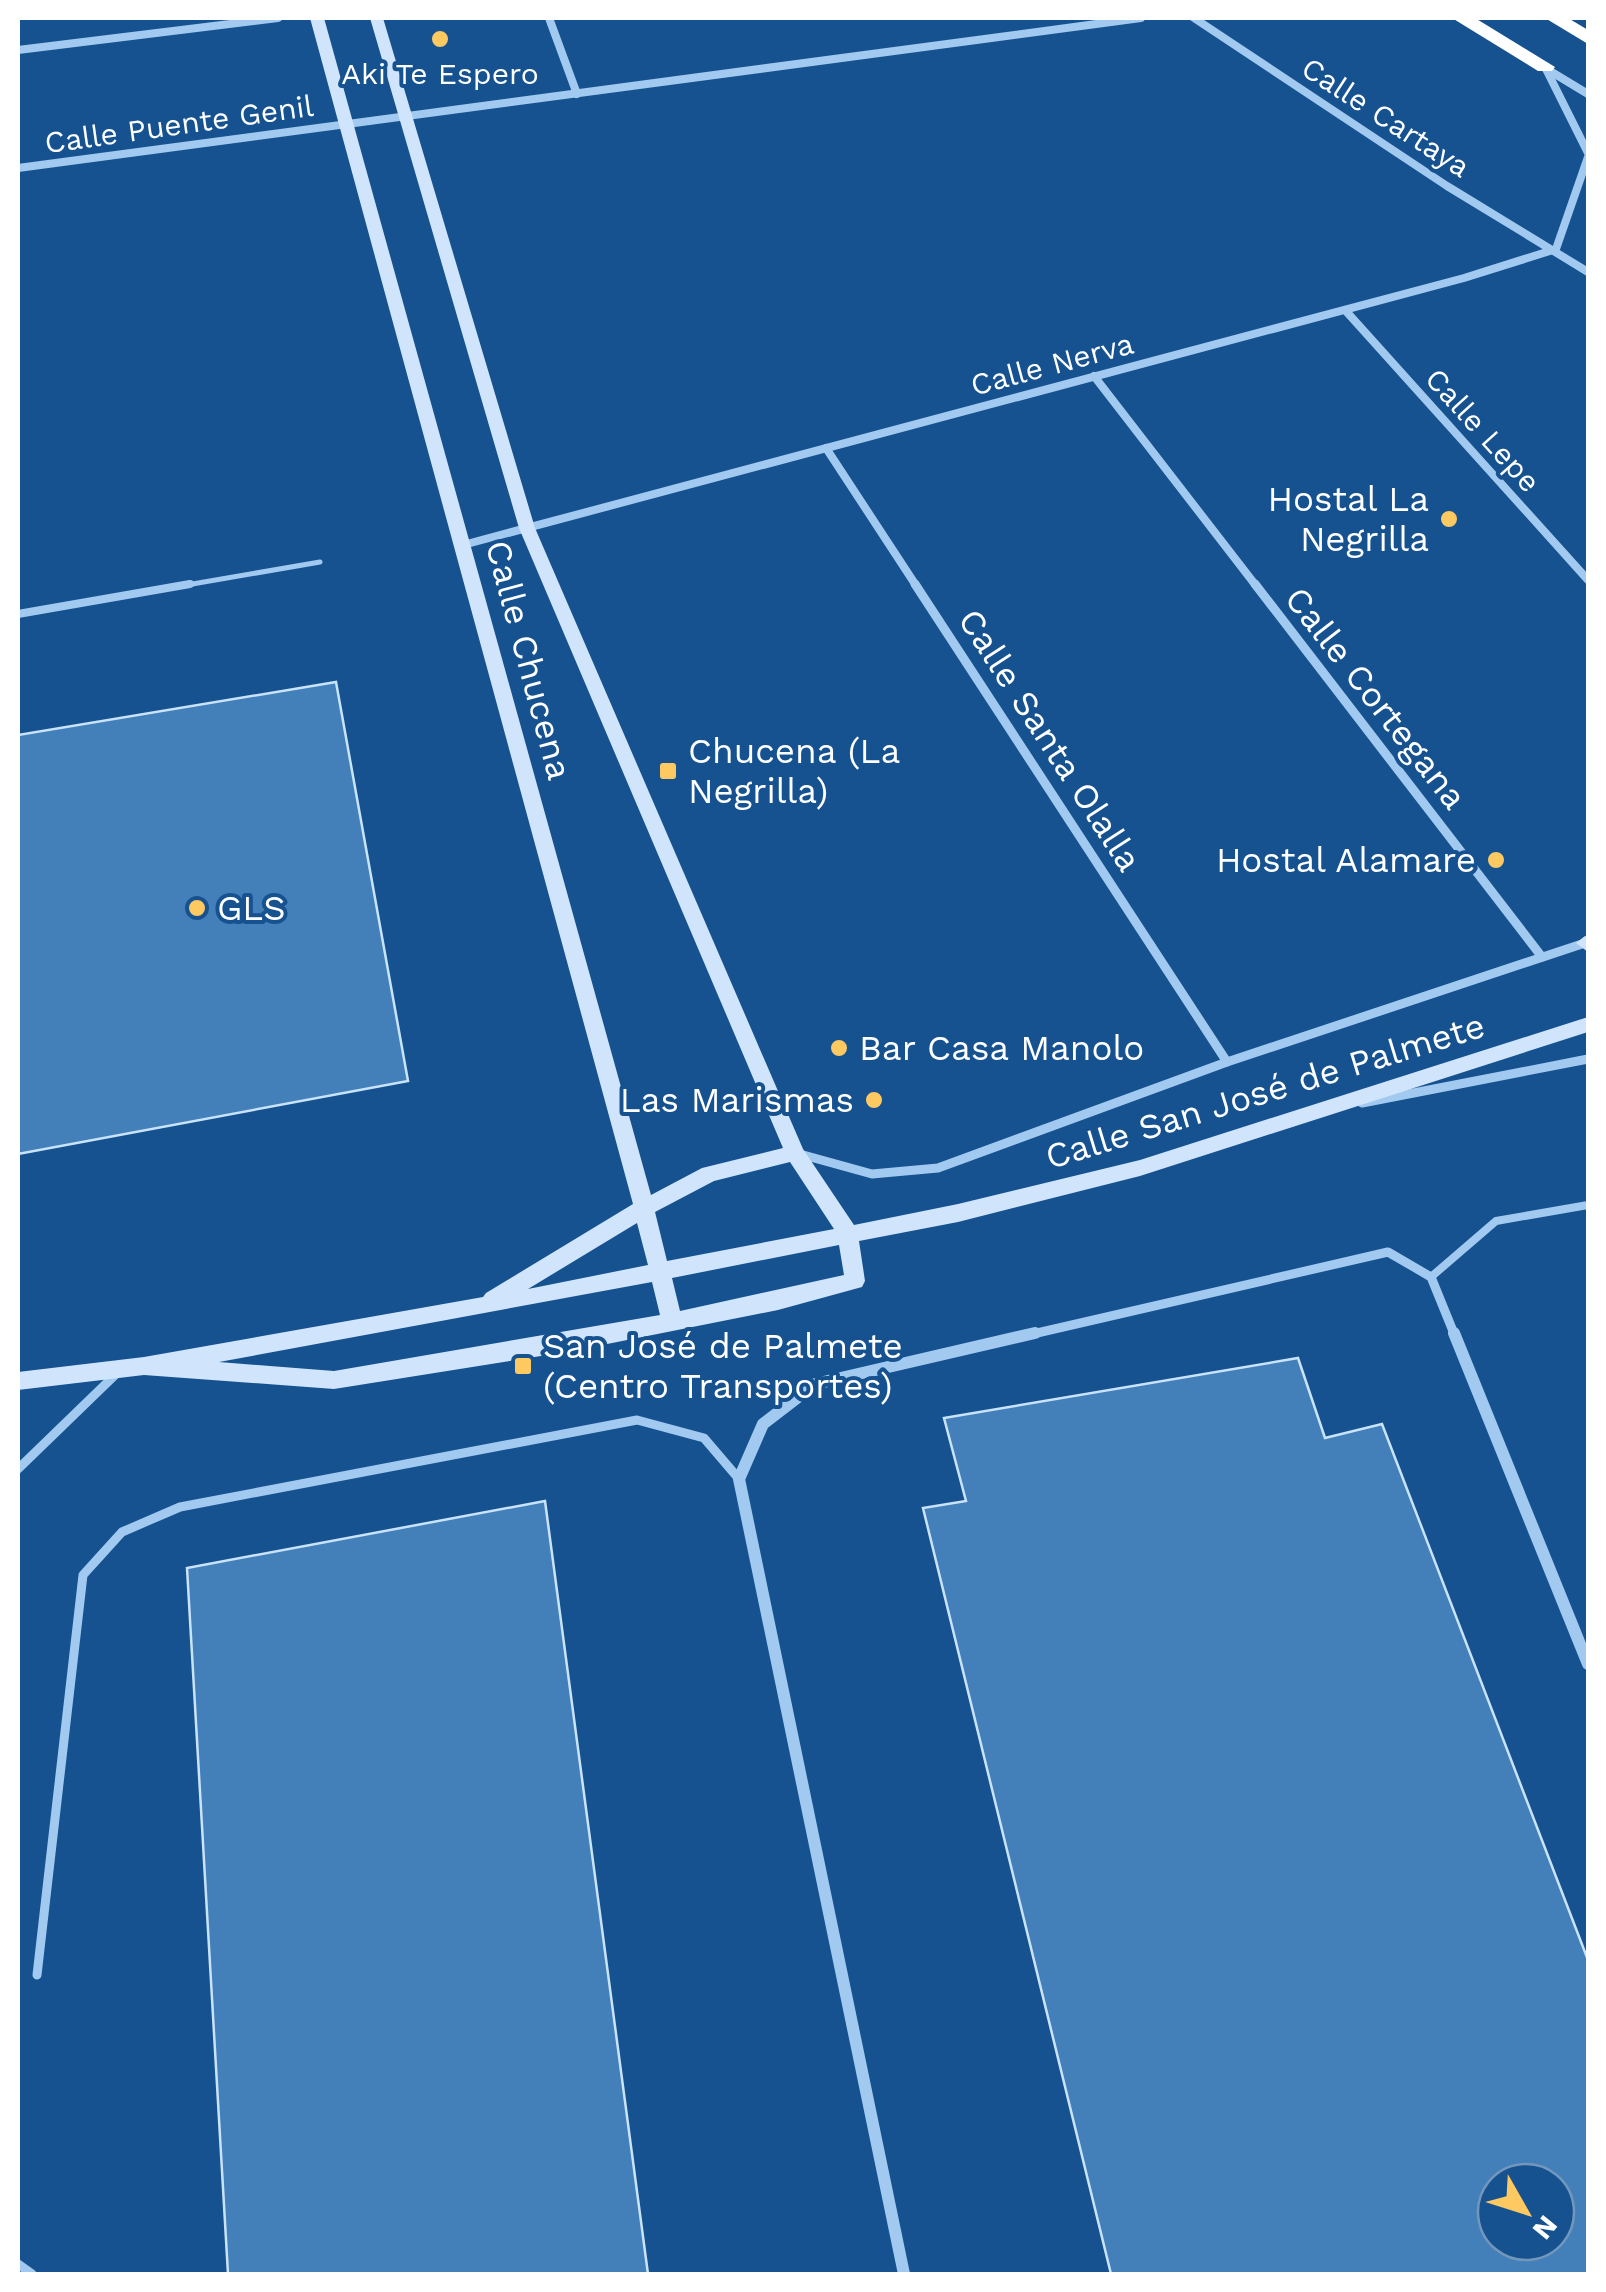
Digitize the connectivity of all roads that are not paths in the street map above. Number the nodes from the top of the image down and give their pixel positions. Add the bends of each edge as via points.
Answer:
1 (278, 18) edge
2 (317, 18) edge
3 (376, 18) edge
4 (549, 18) edge
5 (1141, 18) edge
6 (1194, 18) edge
7 (1462, 18) edge
8 (1554, 18) edge
9 (1588, 38) edge
10 (18, 50) edge
11 (1544, 67) junction
12 (577, 94) junction
13 (1588, 94) edge
14 (406, 116) junction
15 (345, 125) junction
16 (1588, 155) edge
17 (18, 168) edge
18 (1556, 249) junction
19 (1588, 272) edge
20 (1345, 310) junction
21 (1094, 376) junction
22 (826, 448) junction
23 (527, 528) junction
24 (464, 545) junction
25 (320, 562) dead end
26 (1588, 580) edge
27 (18, 614) edge
28 (1587, 943) edge
29 (1542, 957) junction
30 (1588, 1025) edge
31 (1588, 1059) edge
32 (1227, 1062) junction
33 (1336, 1108) junction
34 (795, 1153) junction
35 (1588, 1205) edge
36 (644, 1208) junction
37 (847, 1232) junction
38 (660, 1272) junction
39 (1430, 1277) junction
40 (480, 1307) junction
41 (672, 1322) junction
42 (133, 1367) junction
43 (18, 1381) edge
44 (18, 1469) edge
45 (739, 1479) junction
46 (1588, 1664) edge
47 (38, 1975) dead end
48 (18, 2264) edge
49 (32, 2274) edge
50 (904, 2274) edge

1 - 10 street
2 - 15 street, Calle Chucena
3 - 14 street, Calle Chucena
4 - 12 street
5 - 12 street, Calle Puente Genil
6 - 18 street, Calle Cartaya via 1447,186
7 - 11 highway
8 - 9 highway
11 - 13 street
11 - 16 street
12 - 14 street, Calle Puente Genil
14 - 15 street, Calle Puente Genil
14 - 23 street, Calle Chucena
15 - 17 street, Calle Puente Genil
15 - 24 street, Calle Chucena
16 - 18 street
18 - 19 street, Calle Cartaya
18 - 20 street, Calle Nerva
20 - 21 street, Calle Nerva
20 - 26 street, Calle Lepe
21 - 22 street, Calle Nerva
21 - 29 street, Calle Cortegana
22 - 23 street, Calle Nerva
22 - 32 street, Calle Santa Olalla
23 - 24 street, Calle Nerva
23 - 34 street, Calle Chucena
24 - 36 street, Calle Chucena
25 - 27 lane
28 - 29 street, Calle San José de Palmete
29 - 32 street, Calle San José de Palmete
30 - 33 street, Calle San José de Palmete
31 - 33 street
32 - 34 street, Calle San José de Palmete via 938,1168 872,1174
33 - 37 street, Calle San José de Palmete via 1140,1168
34 - 36 street via 709,1174
34 - 37 street, Calle Chucena
35 - 39 lane via 1496,1222
36 - 38 street, Calle Chucena
36 - 40 street
37 - 38 street, Calle San José de Palmete
37 - 41 street via 855,1281
38 - 40 street, Calle San José de Palmete
38 - 41 street, Calle Chucena
39 - 45 street via 1388,1252 815,1384 763,1424
39 - 46 street
40 - 42 street, Calle San José de Palmete
41 - 42 street via 334,1380
42 - 43 street
42 - 44 lane
45 - 47 lane via 704,1438 636,1420 180,1508 122,1532 84,1575
45 - 50 street
48 - 49 lane

